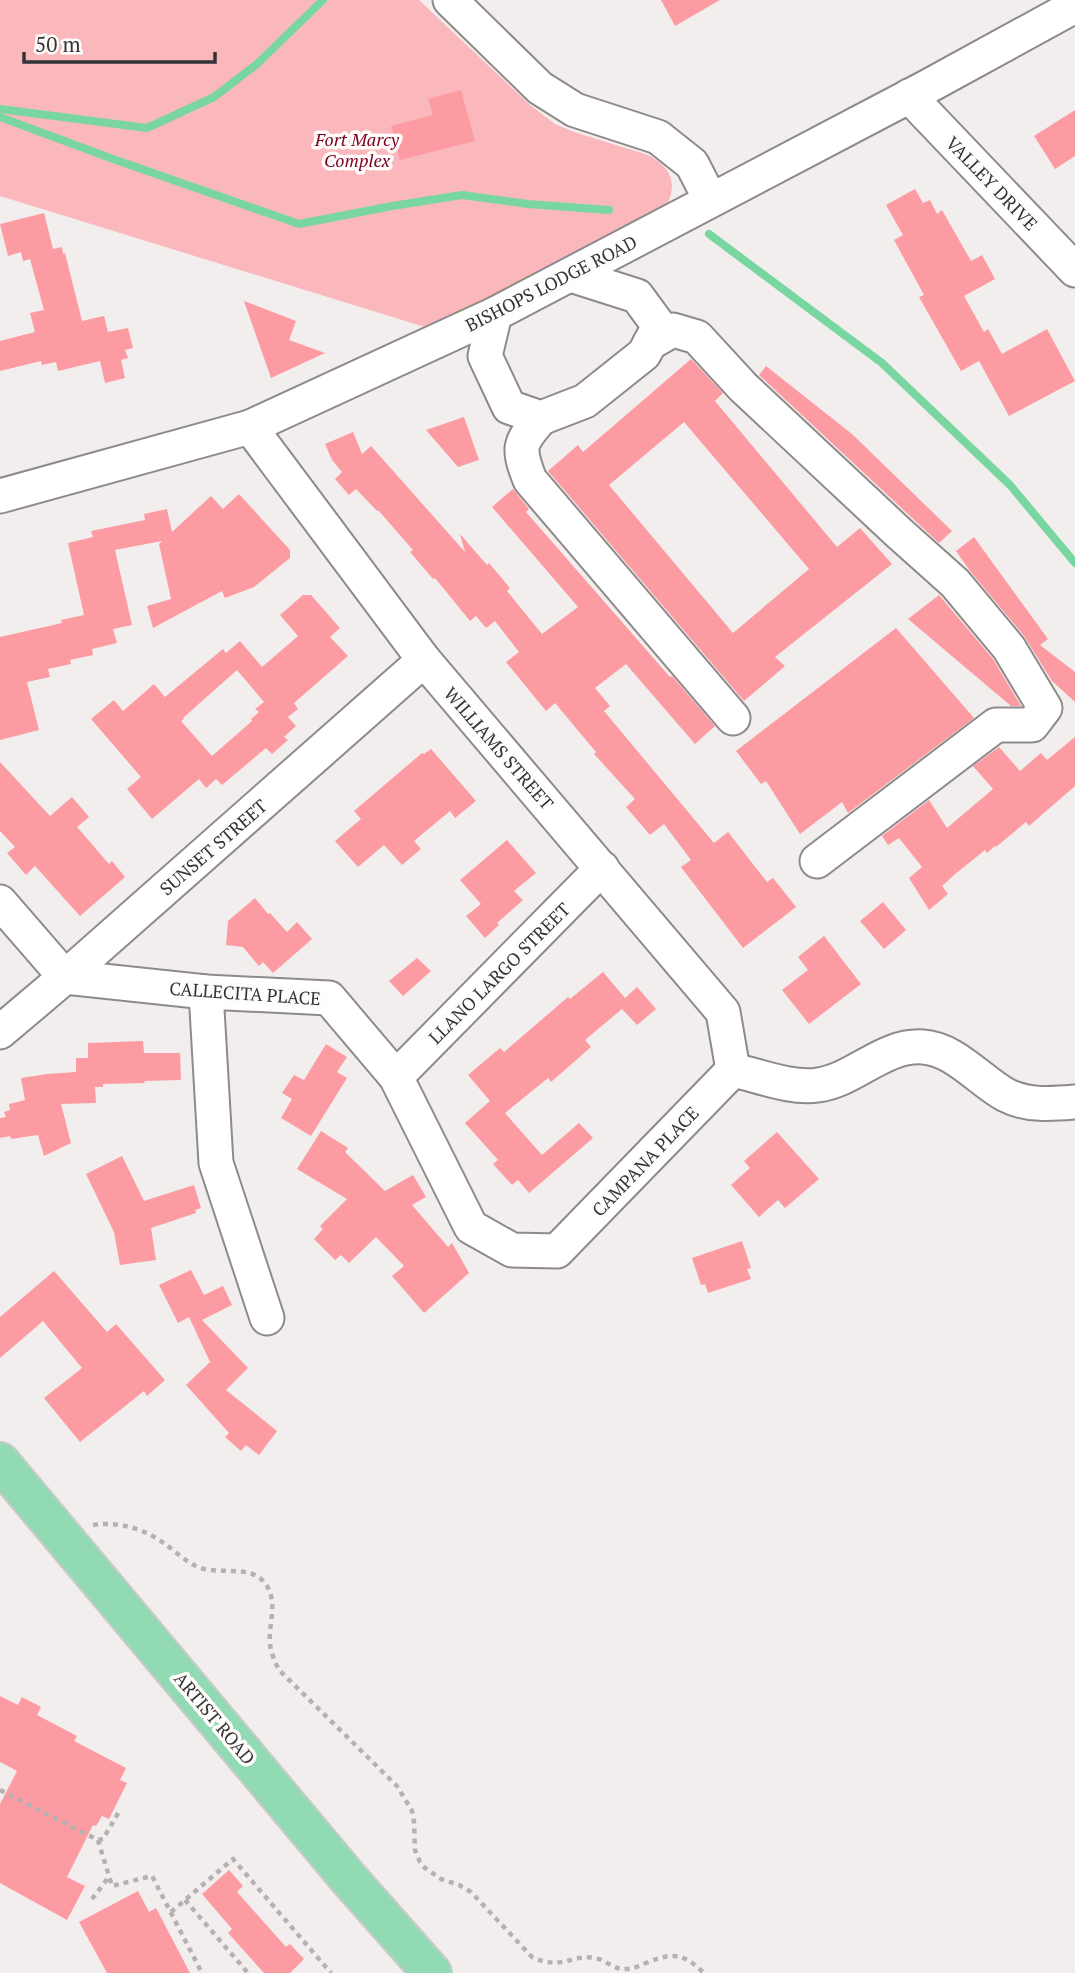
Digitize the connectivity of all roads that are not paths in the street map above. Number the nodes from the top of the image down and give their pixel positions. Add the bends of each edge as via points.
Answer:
1 (450, 0) edge
2 (1075, 6) edge
3 (909, 96) junction
4 (710, 199) junction
5 (1075, 270) edge
6 (570, 275) junction
7 (495, 314) junction
8 (650, 343) junction
9 (541, 418) junction
10 (250, 427) junction
11 (0, 496) edge
12 (424, 660) junction
13 (733, 718) dead end
14 (817, 860) dead end
15 (602, 869) junction
16 (0, 902) edge
17 (65, 977) junction
18 (206, 992) junction
19 (0, 1032) edge
20 (733, 1070) junction
21 (396, 1077) junction
22 (1075, 1102) edge
23 (557, 1251) joint
24 (267, 1318) dead end
25 (0, 1462) edge
26 (432, 1973) edge

1 - 4 street via 540,88 575,110 658,137 692,164
2 - 3 street, BISHOPS LODGE ROAD
3 - 4 street, BISHOPS LODGE ROAD
3 - 5 street, VALLEY DRIVE
4 - 6 street, BISHOPS LODGE ROAD
6 - 7 street, BISHOPS LODGE ROAD
6 - 8 street via 637,296 659,326
7 - 9 street via 485,356 509,407
7 - 10 street, BISHOPS LODGE ROAD
8 - 9 street via 644,354 584,401
8 - 14 street via 673,330 697,337 743,387 955,583 1009,648 1045,708 1032,725 996,725
9 - 13 street via 524,437 521,458 530,480
10 - 11 street, BISHOPS LODGE ROAD
10 - 12 street, WILLIAMS STREET
12 - 15 street, WILLIAMS STREET
12 - 17 street, SUNSET STREET
15 - 20 street, WILLIAMS STREET via 723,1012
15 - 21 street, LLANO LARGO STREET
16 - 17 street
17 - 18 street, CALLECITA PLACE
17 - 19 street, SUNSET STREET
18 - 21 street, CALLECITA PLACE via 329,998
18 - 24 street via 216,1163
20 - 22 street via 817,1085 891,1053 925,1047 956,1060 1020,1101
20 - 23 street, CAMPANA PLACE
21 - 23 street, CALLECITA PLACE via 471,1227 512,1250
25 - 26 main road, ARTIST ROAD

